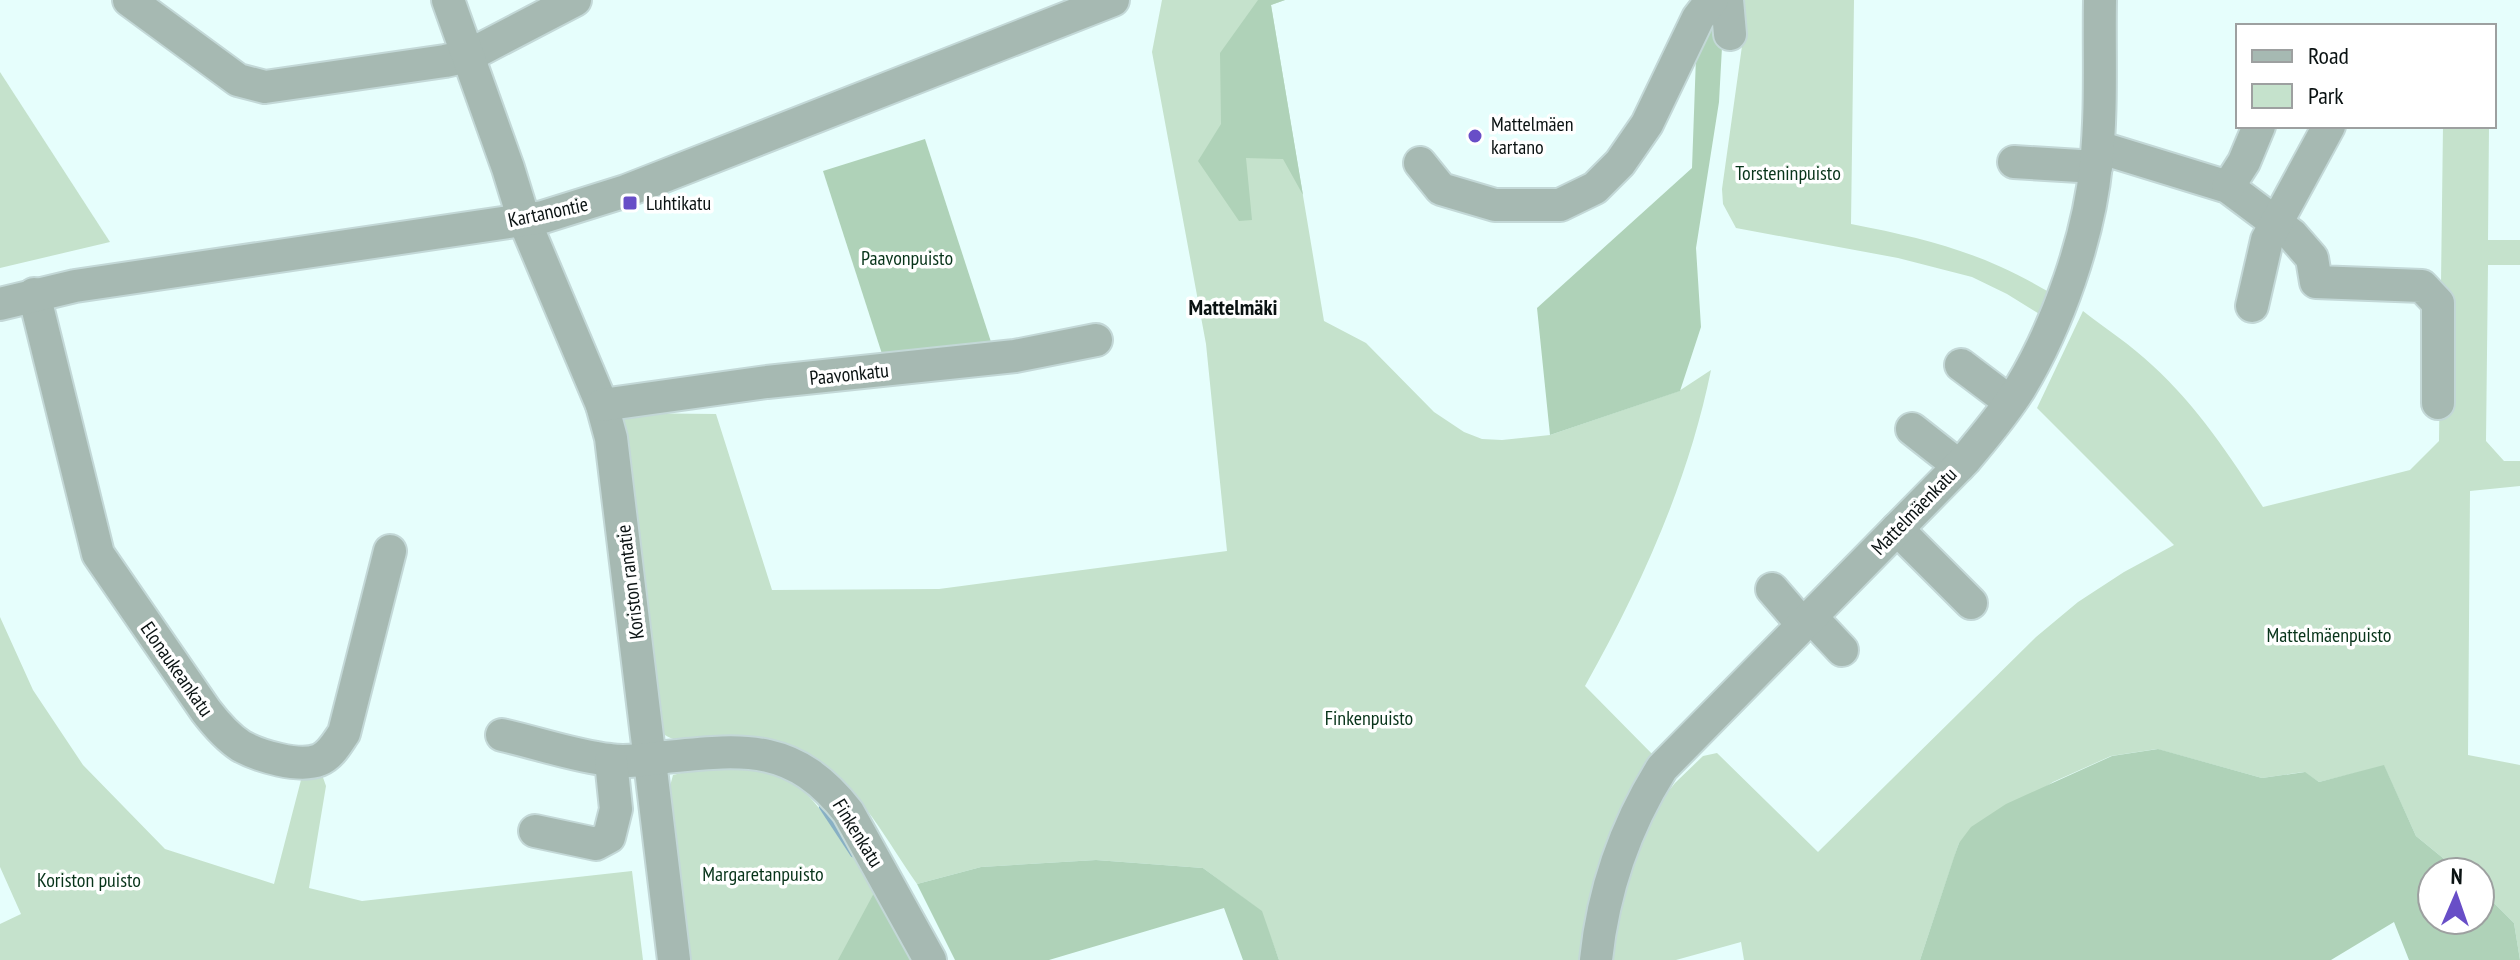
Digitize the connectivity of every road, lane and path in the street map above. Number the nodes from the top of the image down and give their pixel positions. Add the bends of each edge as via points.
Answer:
1 (129, 0) edge
2 (448, 0) edge
3 (575, 0) edge
4 (1113, 0) edge
5 (1712, 0) edge
6 (1727, 0) edge
7 (2100, 0) edge
8 (1730, 34) dead end
9 (468, 56) junction
10 (2258, 128) edge
11 (2328, 128) edge
12 (2097, 157) junction
13 (2014, 162) dead end
14 (1420, 163) dead end
15 (2228, 187) junction
16 (524, 220) junction
17 (2277, 222) junction
18 (34, 294) junction
19 (0, 304) edge
20 (2252, 306) dead end
21 (1096, 340) dead end
22 (1961, 365) dead end
23 (2010, 402) junction
24 (2438, 403) dead end
25 (602, 405) junction
26 (1912, 429) dead end
27 (1959, 466) junction
28 (1897, 529) junction
29 (390, 551) dead end
30 (1772, 589) dead end
31 (1971, 603) dead end
32 (1807, 621) junction
33 (1842, 650) dead end
34 (502, 735) dead end
35 (650, 759) junction
36 (611, 761) junction
37 (535, 831) dead end
38 (674, 960) edge
39 (930, 960) edge
40 (1596, 960) edge

1 - 9 street via 251,85 278,87
2 - 9 street
3 - 9 street
4 - 16 street, Kartanontie via 597,201
5 - 14 street via 1698,18 1647,124 1595,188 1560,205 1495,205 1441,189
6 - 8 street
7 - 12 street, Mattelmäenkatu
9 - 16 street
10 - 15 street
11 - 17 street
12 - 13 street
12 - 15 street
12 - 23 street, Mattelmäenkatu via 2074,266 2036,358
15 - 17 street
16 - 18 street, Kartanontie
16 - 25 street, Koriston rantatie
17 - 20 street via 2267,240
17 - 24 street via 2312,258 2316,282 2422,286 2438,303
18 - 19 street, Kartanontie
18 - 29 street, Elonaukeankatu via 98,554 206,711 242,747 289,763 319,760 331,752 344,733
21 - 25 street, Paavonkatu via 1015,356
22 - 23 street
23 - 27 street, Mattelmäenkatu
25 - 35 street, Koriston rantatie via 617,471
26 - 27 street
27 - 28 street, Mattelmäenkatu
28 - 31 street
28 - 32 street, Mattelmäenkatu
30 - 32 street
32 - 33 street
32 - 40 street, Mattelmäenkatu via 1662,768 1647,791 1610,880
34 - 36 street, Finkenkatu
35 - 36 street, Finkenkatu
35 - 38 street, Koriston rantatie
35 - 39 street, Finkenkatu via 761,753 817,779 863,836
36 - 37 street via 616,809 609,837 596,844

